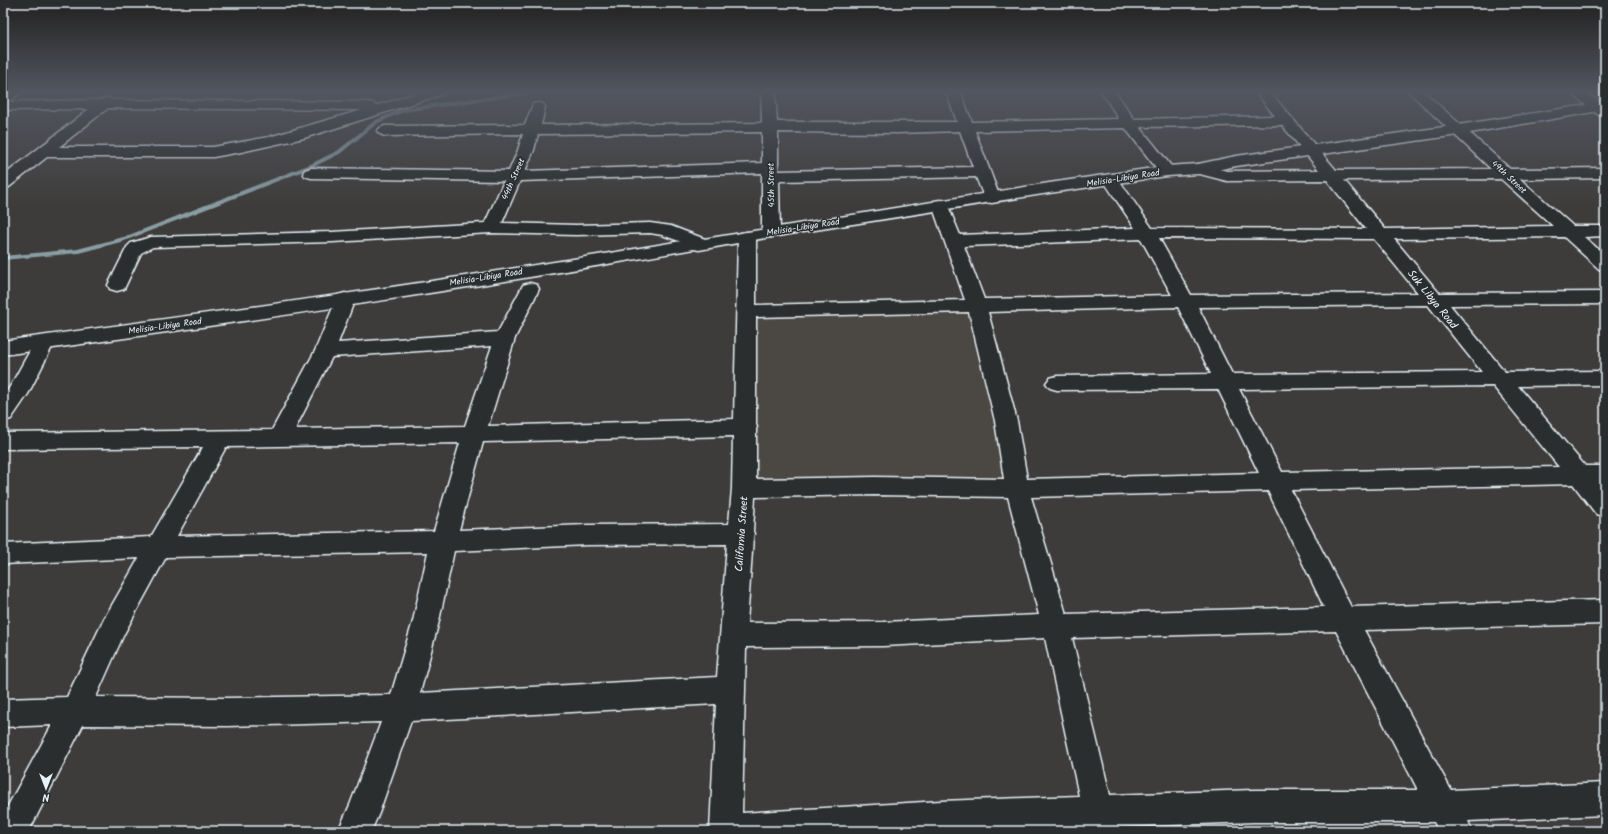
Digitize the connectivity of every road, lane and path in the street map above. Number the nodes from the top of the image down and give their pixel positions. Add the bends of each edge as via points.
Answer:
1 (71, 130) edge
2 (310, 130) edge
3 (437, 130) edge
4 (531, 130) edge
5 (770, 130) edge
6 (967, 130) edge
7 (1135, 130) edge
8 (1294, 130) edge
9 (1458, 130) joint
10 (384, 131) dead end
11 (1310, 150) junction
12 (43, 152) junction
13 (1198, 169) junction
14 (1167, 171) junction
15 (770, 172) junction
16 (983, 172) junction
17 (311, 173) dead end
18 (1605, 174) edge
19 (1506, 175) junction
20 (514, 176) junction
21 (1332, 177) junction
22 (1111, 180) junction
23 (3, 184) edge
24 (992, 198) junction
25 (940, 205) junction
26 (491, 228) junction
27 (1567, 231) junction
28 (1605, 231) edge
29 (771, 232) junction
30 (1147, 233) junction
31 (1379, 234) junction
32 (747, 237) junction
33 (952, 241) junction
34 (699, 243) junction
35 (1605, 265) edge
36 (117, 285) dead end
37 (530, 289) dead end
38 (1605, 298) edge
39 (345, 299) junction
40 (1433, 299) junction
41 (1185, 301) junction
42 (976, 307) junction
43 (746, 311) junction
44 (505, 338) junction
45 (44, 343) junction
46 (3, 348) edge
47 (325, 351) junction
48 (1498, 378) junction
49 (1605, 378) edge
50 (1224, 381) junction
51 (1057, 383) dead end
52 (3, 413) edge
53 (746, 427) junction
54 (476, 433) junction
55 (279, 438) junction
56 (219, 439) junction
57 (3, 441) edge
58 (1605, 475) edge
59 (1580, 476) junction
60 (1274, 482) junction
61 (744, 488) junction
62 (1017, 488) junction
63 (1605, 507) edge
64 (742, 534) junction
65 (443, 541) junction
66 (157, 547) junction
67 (3, 554) edge
68 (1605, 612) edge
69 (1343, 618) junction
70 (1056, 626) junction
71 (734, 635) junction
72 (731, 690) junction
73 (401, 708) junction
74 (75, 711) junction
75 (3, 713) edge
76 (1605, 799) edge
77 (1450, 818) edge
78 (1099, 821) edge
79 (726, 830) edge
80 (12, 831) edge
81 (354, 831) edge

1 - 12 street
2 - 12 street via 239,149 213,152
3 - 10 street
4 - 20 street, 44th Street via 526,150
5 - 15 street, 45th Street
6 - 16 street
7 - 14 street
8 - 11 street, Suk Libya Road
9 - 11 street, Melisia-Libiya Road
9 - 19 street, 49th Street
11 - 13 street, Melisia-Libiya Road
11 - 21 street, Suk Libya Road
12 - 23 street
13 - 14 street, Melisia-Libiya Road
13 - 21 street via 1227,176
14 - 22 street, Melisia-Libiya Road
15 - 16 street
15 - 20 street
15 - 29 street, 45th Street
16 - 24 street
17 - 20 street
18 - 19 street
19 - 21 street
19 - 27 street, 49th Street
20 - 26 street, 44th Street
21 - 31 street, Suk Libya Road
22 - 24 street, Melisia-Libiya Road
22 - 30 street
24 - 25 street, Melisia-Libiya Road
25 - 29 street, Melisia-Libiya Road
25 - 33 street
26 - 34 street via 650,228 665,230
26 - 36 street via 332,237 151,242 133,251
27 - 28 street
27 - 31 street
27 - 35 street, 49th Street
29 - 32 street, Melisia-Libiya Road
30 - 31 street
30 - 33 street
30 - 41 street
31 - 40 street, Suk Libya Road
32 - 34 street, Melisia-Libiya Road
32 - 43 street, California Street
33 - 42 street
34 - 39 street, Melisia-Libiya Road
37 - 44 street
38 - 40 street
39 - 45 street, Melisia-Libiya Road
39 - 47 street
40 - 41 street
40 - 48 street, Suk Libya Road
41 - 42 street
41 - 50 street
42 - 43 street
42 - 62 street via 1006,421
43 - 53 street, California Street
44 - 47 street
44 - 54 street
45 - 46 street, Melisia-Libiya Road
45 - 52 street via 20,389
47 - 55 street
48 - 49 street
48 - 50 street
48 - 59 street, Suk Libya Road
50 - 51 street
50 - 60 street
53 - 54 street
53 - 61 street, California Street
54 - 55 street
54 - 65 street
55 - 56 street
56 - 57 street
56 - 66 street
58 - 59 street
59 - 60 street
59 - 63 street, Suk Libya Road
60 - 62 street
60 - 69 street
61 - 62 street
61 - 64 street, California Street
62 - 70 street
64 - 65 street via 588,535
64 - 71 street, California Street
65 - 66 street
65 - 73 street via 426,621
66 - 67 street
66 - 74 street via 114,627
68 - 69 street
69 - 70 street
69 - 77 street
70 - 71 street via 883,634
70 - 78 street
71 - 72 street, California Street
72 - 73 street
72 - 79 street, California Street
73 - 74 street via 227,712
73 - 81 street
74 - 75 street
74 - 80 street
76 - 77 street
77 - 78 street via 1254,806
78 - 79 street via 941,817

